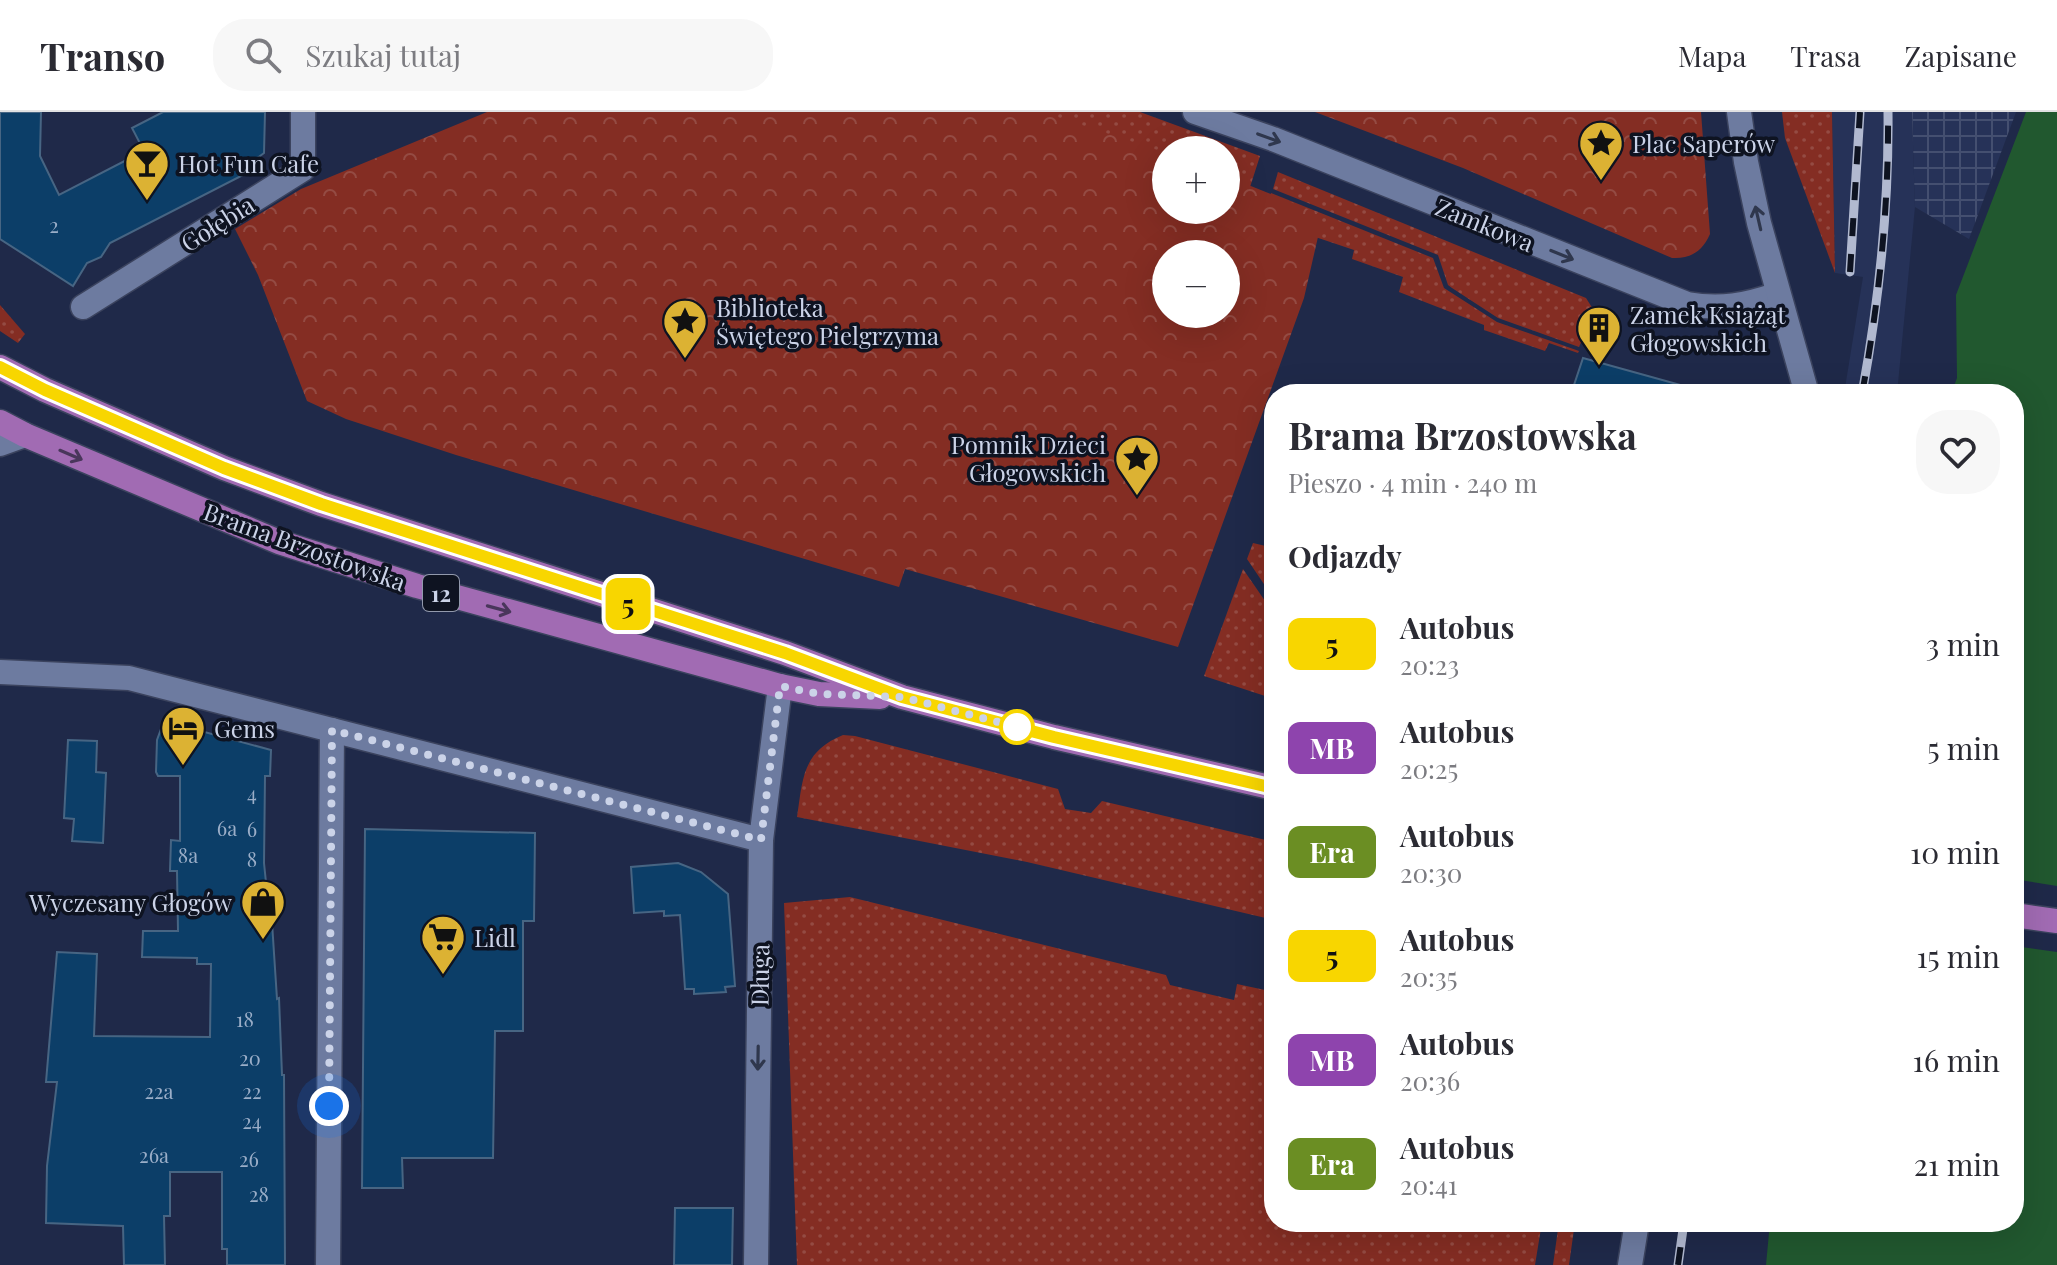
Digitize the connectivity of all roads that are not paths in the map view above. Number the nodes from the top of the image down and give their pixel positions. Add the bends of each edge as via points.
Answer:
1 (303, 112) edge
2 (1195, 112) edge
3 (1739, 112) edge
4 (1778, 294) junction
5 (83, 307) dead end
6 (0, 367) edge
7 (1804, 384) edge
8 (0, 422) edge
9 (25, 435) junction
10 (0, 444) edge
11 (0, 672) edge
12 (780, 686) junction
13 (902, 697) junction
14 (332, 730) junction
15 (1264, 786) edge
16 (761, 840) junction
17 (2024, 916) edge
18 (2057, 921) edge
19 (1635, 1232) edge
20 (328, 1265) edge
21 (756, 1265) edge
22 (1630, 1265) edge

1 - 5 street, Gołębia via 303,169
2 -> 4 street, Zamkowa via 1687,304 1735,307
4 -> 3 street
4 - 7 street
6 - 13 main road, Brama Brzostowska / 12 via 224,468 321,504 785,653
8 - 9 main road, Brama Brzostowska / 12
9 - 10 street
9 -> 12 main road, Brama Brzostowska / 12 via 279,542 417,586
11 - 14 street via 129,678
12 - 13 main road, Brama Brzostowska / 12 via 819,694
12 - 16 street, Długa
13 - 15 main road, Brama Brzostowska / 12
14 - 16 street
14 - 20 street
16 -> 21 street, Długa
17 - 18 main road
19 - 22 street

